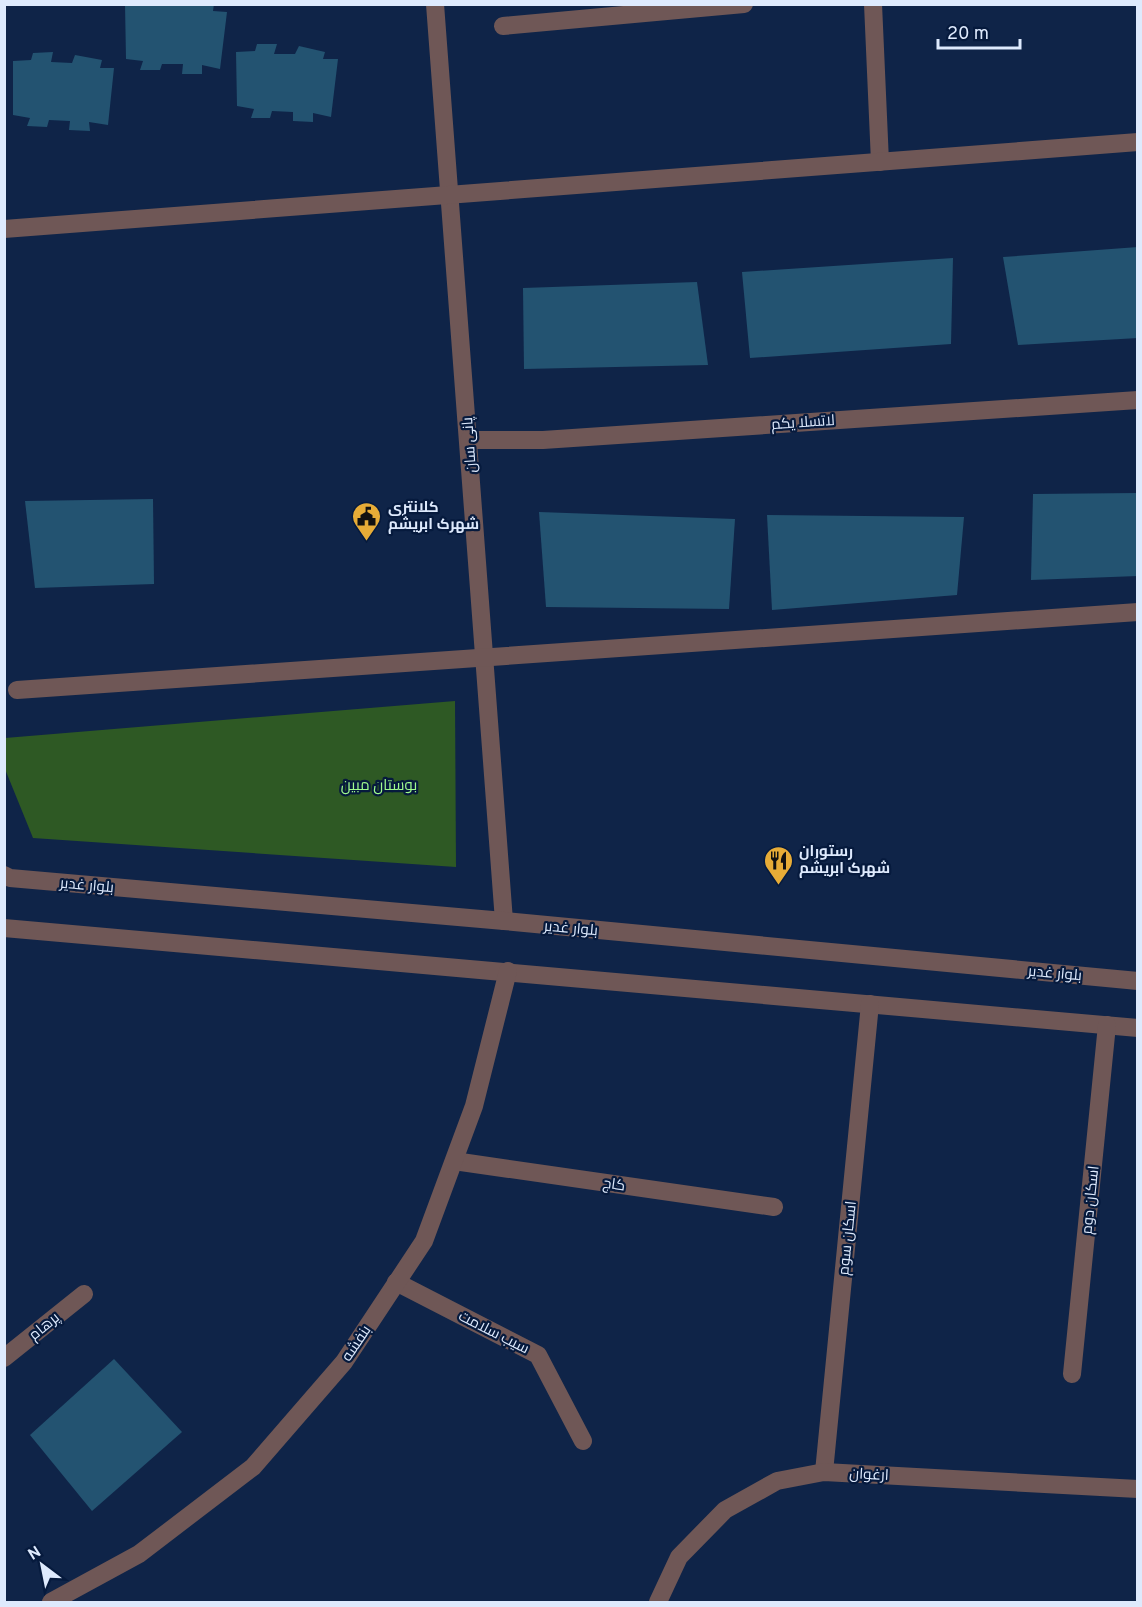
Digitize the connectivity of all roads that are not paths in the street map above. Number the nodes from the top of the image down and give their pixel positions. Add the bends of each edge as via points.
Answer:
1 (435, 4) edge
2 (744, 4) edge
3 (873, 4) edge
4 (503, 26) dead end
5 (1137, 142) edge
6 (880, 162) junction
7 (449, 195) junction
8 (4, 229) edge
9 (1137, 400) edge
10 (469, 440) junction
11 (1137, 612) edge
12 (484, 657) junction
13 (17, 690) dead end
14 (4, 875) edge
15 (504, 921) junction
16 (4, 928) edge
17 (508, 971) junction
18 (1137, 981) edge
19 (870, 1004) junction
20 (1107, 1025) junction
21 (1137, 1028) edge
22 (454, 1161) junction
23 (774, 1207) dead end
24 (396, 1282) junction
25 (84, 1294) dead end
26 (4, 1358) edge
27 (1072, 1374) dead end
28 (583, 1441) dead end
29 (824, 1472) junction
30 (1137, 1489) edge
31 (51, 1602) edge
32 (658, 1602) edge

1 - 7 street, پانی سان
2 - 4 street
3 - 6 street
5 - 6 street
6 - 7 street
7 - 8 street
7 - 10 street, پانی سان
9 - 10 street, لاتسلا یکم via 543,440
10 - 12 street, پانی سان
11 - 12 street
12 - 13 street
12 - 15 street, پانی سان
14 - 15 street, بلوار غدیر
15 - 18 street, بلوار غدیر
16 - 17 street
17 - 19 street
17 - 22 street, بنفشه via 474,1107
19 - 20 street
19 - 29 street, اسکان سوم
20 - 21 street
20 - 27 street, اسکان دوم
22 - 23 street, کاج
22 - 24 street, بنفشه via 424,1241
24 - 28 street, سیب سلامت via 538,1355
24 - 31 street, بنفشه via 344,1362 253,1467 139,1554
25 - 26 street, پرهام
29 - 30 street, ارغوان
29 - 32 street, ارغوان via 777,1481 725,1510 679,1557

